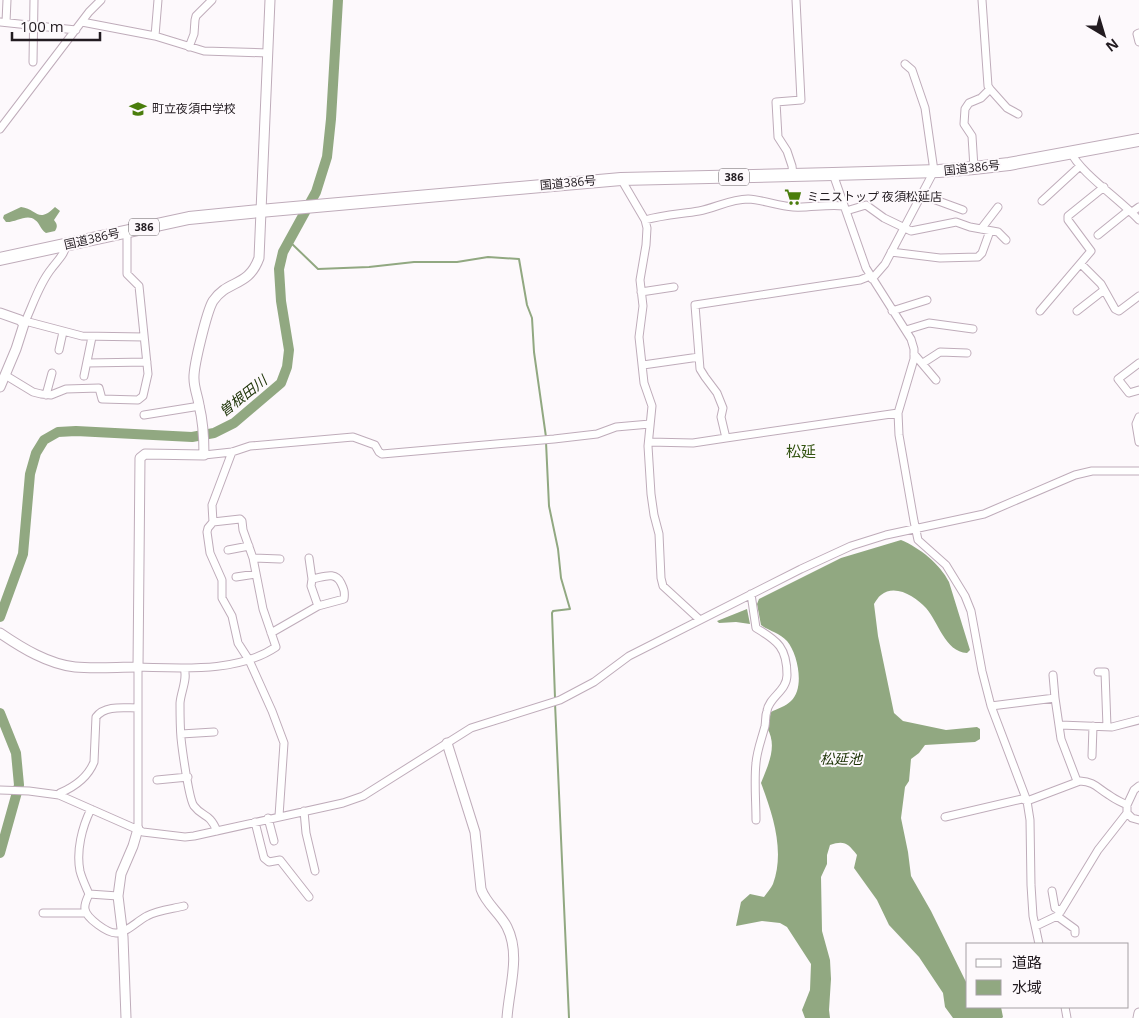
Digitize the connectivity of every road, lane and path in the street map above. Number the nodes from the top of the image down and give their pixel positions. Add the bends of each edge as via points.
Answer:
1 (7, 0) edge
2 (34, 0) edge
3 (101, 0) edge
4 (158, 0) edge
5 (212, 0) edge
6 (270, 0) edge
7 (796, 0) edge
8 (982, 0) edge
9 (3, 22) edge
10 (82, 22) junction
11 (34, 25) junction
12 (76, 30) junction
13 (1139, 33) edge
14 (155, 36) junction
15 (1139, 42) edge
16 (189, 47) junction
17 (268, 53) junction
18 (33, 62) dead end
19 (905, 64) dead end
20 (990, 89) junction
21 (1018, 114) dead end
22 (3, 121) edge
23 (0, 129) edge
24 (1139, 140) edge
25 (1071, 152) junction
26 (1080, 166) junction
27 (974, 168) junction
28 (934, 171) junction
29 (832, 174) junction
30 (792, 175) junction
31 (621, 179) junction
32 (1104, 187) junction
33 (922, 195) junction
34 (1042, 201) dead end
35 (998, 207) dead end
36 (1139, 207) edge
37 (845, 208) junction
38 (963, 210) dead end
39 (260, 211) junction
40 (1130, 211) junction
41 (646, 220) junction
42 (1139, 220) edge
43 (904, 229) junction
44 (981, 229) junction
45 (127, 231) junction
46 (990, 231) junction
47 (1098, 235) dead end
48 (1006, 240) dead end
49 (66, 245) junction
50 (891, 252) junction
51 (0, 259) edge
52 (1081, 264) junction
53 (871, 278) junction
54 (674, 287) dead end
55 (1104, 290) junction
56 (641, 292) junction
57 (1139, 296) edge
58 (927, 300) dead end
59 (892, 311) junction
60 (1040, 311) dead end
61 (1077, 311) dead end
62 (0, 313) edge
63 (24, 322) junction
64 (973, 329) dead end
65 (906, 330) junction
66 (63, 332) junction
67 (92, 337) junction
68 (144, 337) junction
69 (59, 350) dead end
70 (967, 353) dead end
71 (914, 354) junction
72 (699, 357) junction
73 (87, 362) junction
74 (147, 362) junction
75 (923, 363) junction
76 (1139, 363) edge
77 (643, 365) junction
78 (52, 373) dead end
79 (5, 375) junction
80 (84, 376) dead end
81 (936, 380) dead end
82 (0, 387) edge
83 (1139, 390) edge
84 (46, 395) junction
85 (200, 406) junction
86 (898, 413) junction
87 (144, 415) dead end
88 (1139, 418) edge
89 (650, 424) junction
90 (726, 438) junction
91 (648, 442) junction
92 (1139, 442) edge
93 (204, 451) junction
94 (232, 452) junction
95 (1139, 471) edge
96 (214, 522) junction
97 (916, 528) junction
98 (249, 546) junction
99 (228, 550) dead end
100 (253, 558) junction
101 (280, 558) dead end
102 (309, 558) dead end
103 (256, 574) junction
104 (236, 577) dead end
105 (312, 579) junction
106 (751, 594) junction
107 (318, 606) junction
108 (700, 620) junction
109 (271, 633) junction
110 (4, 636) edge
111 (249, 660) junction
112 (138, 667) junction
113 (184, 668) junction
114 (1098, 672) dead end
115 (1053, 675) dead end
116 (1056, 698) junction
117 (991, 706) junction
118 (138, 708) junction
119 (1139, 720) edge
120 (1060, 725) junction
121 (1094, 726) junction
122 (1107, 727) junction
123 (214, 732) dead end
124 (181, 734) junction
125 (447, 743) junction
126 (1092, 756) dead end
127 (188, 778) junction
128 (157, 780) dead end
129 (1077, 782) junction
130 (1139, 786) edge
131 (0, 790) edge
132 (59, 795) junction
133 (1027, 801) junction
134 (1127, 805) junction
135 (91, 809) junction
136 (304, 811) junction
137 (1127, 813) junction
138 (279, 816) junction
139 (268, 818) junction
140 (945, 818) dead end
141 (756, 820) dead end
142 (1139, 820) edge
143 (255, 822) junction
144 (138, 829) junction
145 (216, 831) junction
146 (274, 841) dead end
147 (315, 871) dead end
148 (1052, 891) dead end
149 (89, 894) junction
150 (118, 896) junction
151 (308, 897) dead end
152 (184, 906) dead end
153 (43, 913) dead end
154 (86, 913) junction
155 (1059, 913) junction
156 (1036, 926) junction
157 (122, 932) junction
158 (1075, 933) dead end
159 (1039, 943) edge
160 (1139, 1013) edge
161 (126, 1018) edge
162 (507, 1018) edge
163 (1138, 1018) edge

1 - 9 street
2 - 11 street
3 - 10 street
4 - 14 street
5 - 16 street via 195,20
6 - 17 street
7 - 30 street via 801,100 776,102 778,137 787,151
8 - 20 street
9 - 11 street
10 - 12 street
10 - 14 street
11 - 12 street
11 - 18 street
12 - 22 street
13 - 15 street
14 - 16 street
16 - 17 street via 204,51
17 - 39 street
19 - 28 street via 912,70 925,108
20 - 21 street via 1006,108
20 - 27 street via 965,109 964,124 972,136
22 - 23 street
24 - 25 highway, 国道386号 / 386
25 - 26 street
25 - 27 highway, 国道386号 / 386
26 - 32 street
26 - 34 street
27 - 28 highway, 国道386号 / 386
28 - 29 highway, 国道386号 / 386
28 - 33 street
29 - 30 highway, 国道386号 / 386
29 - 37 street
30 - 31 highway, 国道386号 / 386
31 - 39 highway, 国道386号 / 386
31 - 41 street
32 - 40 street
32 - 52 street via 1068,216 1091,251
33 - 38 street
33 - 43 street
35 - 44 street
36 - 40 street
37 - 41 street via 834,204 796,207 740,200
37 - 43 street via 866,206
37 - 53 street
39 - 45 highway, 国道386号 / 386 via 189,218
39 - 85 street via 259,258 255,269 219,293 208,314 194,379
40 - 42 street
40 - 47 street
41 - 56 street
43 - 44 street via 918,231 956,222
43 - 50 street
44 - 46 street
45 - 49 highway, 国道386号 / 386
45 - 68 street via 128,274 139,286
46 - 48 street via 998,232
46 - 50 street via 978,257 940,258
49 - 51 highway, 国道386号 / 386
49 - 63 street
50 - 53 street via 885,264
52 - 55 street
52 - 60 street
53 - 59 street
53 - 72 street via 695,305
54 - 56 street
55 - 57 street via 1119,310
55 - 61 street
56 - 77 street via 639,337
58 - 59 street
59 - 65 street
62 - 63 street
63 - 66 street
63 - 79 street
64 - 65 street via 929,323
65 - 71 street
66 - 67 street
66 - 69 street
67 - 68 street
67 - 73 street
68 - 74 street
70 - 75 street via 940,352
71 - 75 street
71 - 86 street
72 - 77 street
72 - 90 street via 700,369 718,392
73 - 74 street
73 - 80 street
74 - 84 street via 147,381 143,396 138,400 102,399 99,388 66,389
75 - 81 street
76 - 83 street via 1118,379 1129,393
77 - 89 street via 644,383 652,406
78 - 84 street
79 - 82 street
79 - 84 street via 33,392
85 - 87 street
85 - 93 street
86 - 90 street
86 - 97 street
88 - 92 street via 1136,424
89 - 91 street
89 - 94 street via 616,427 597,434 554,440 382,454 375,445 353,437 250,446
90 - 91 street via 693,443
91 - 108 street via 663,586
93 - 94 street
93 - 112 street via 145,454 140,458
94 - 96 street via 212,505
95 - 97 street via 1092,471 1075,475 984,514
96 - 98 street via 240,519
96 - 111 street via 207,532 210,553 222,580 222,598 232,616 238,643
97 - 106 street via 851,546
97 - 117 street via 918,540 946,565 965,596
98 - 99 street
98 - 100 street
100 - 101 street
100 - 103 street
102 - 105 street
103 - 104 street
103 - 109 street via 262,609
105 - 107 street
105 - 107 street via 334,575 345,592 344,599
106 - 108 street
106 - 141 street via 756,628 780,645 787,677 785,686 766,710 756,762
107 - 109 street
108 - 125 street via 629,656 594,682 560,700 471,728
109 - 111 street via 276,647
110 - 112 street via 40,656 75,667
111 - 113 street
111 - 138 street via 284,743
112 - 113 street
112 - 118 street
113 - 124 street
114 - 122 street via 1105,672
115 - 116 street
116 - 117 street
116 - 120 street
117 - 133 street
118 - 132 street via 115,708 99,713 92,767 79,782
118 - 144 street
119 - 122 street
120 - 121 street
120 - 129 street via 1063,746
121 - 122 street
121 - 126 street
123 - 124 street
124 - 127 street
125 - 136 street via 363,796
125 - 162 street via 475,832 481,889 512,938 514,953
127 - 128 street
127 - 145 street via 193,805 208,816
129 - 133 street
129 - 134 street via 1096,784
130 - 134 street
131 - 132 street
132 - 135 street
133 - 140 street via 1022,799
133 - 156 street
134 - 137 street
135 - 144 street
135 - 149 street via 81,837 79,860 80,873
136 - 138 street
136 - 147 street
137 - 142 street
137 - 155 street via 1098,850
138 - 139 street
139 - 143 street
139 - 146 street
143 - 145 street
143 - 151 street via 264,858 269,862 280,860
144 - 145 street via 185,837
144 - 150 street via 121,874
148 - 155 street
149 - 150 street
149 - 154 street via 84,907
150 - 157 street
152 - 157 street via 146,916
153 - 154 street
154 - 157 street via 109,932
155 - 156 street
155 - 158 street
156 - 159 street
157 - 161 street
160 - 163 street

